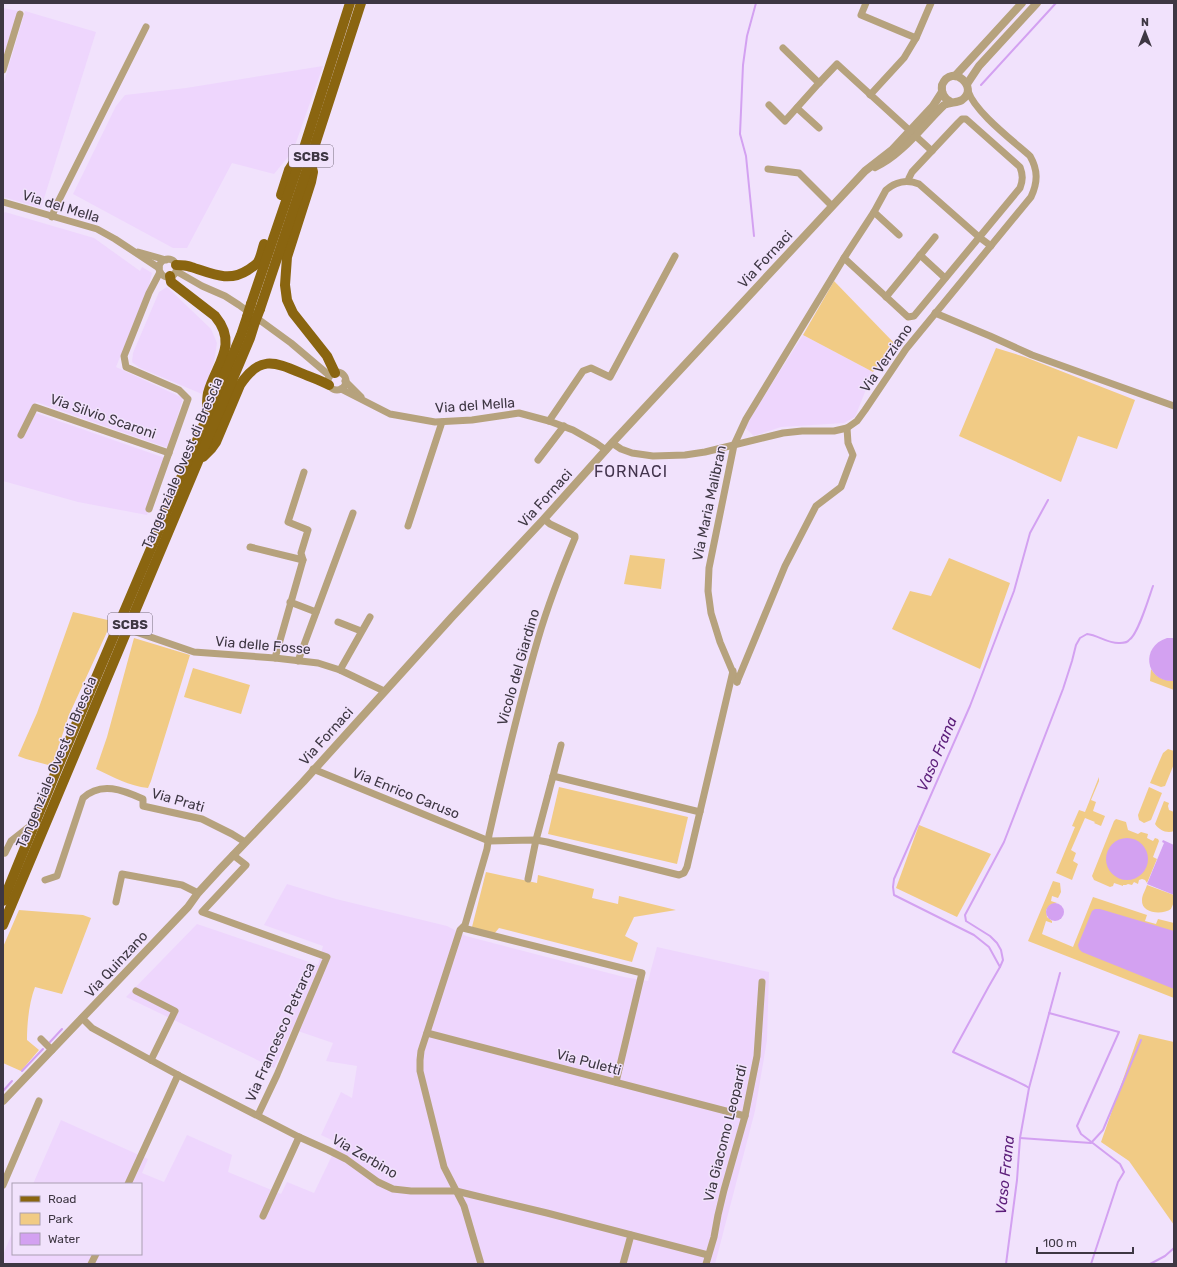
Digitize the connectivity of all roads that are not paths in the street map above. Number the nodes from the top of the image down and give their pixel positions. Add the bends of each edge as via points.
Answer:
1 (350, 3) edge
2 (361, 3) edge
3 (866, 3) edge
4 (930, 3) edge
5 (1022, 3) edge
6 (1037, 3) edge
7 (20, 14) dead end
8 (146, 27) dead end
9 (916, 38) junction
10 (783, 48) dead end
11 (3, 70) edge
12 (955, 76) junction
13 (819, 83) junction
14 (967, 87) junction
15 (942, 92) junction
16 (870, 95) junction
17 (962, 100) junction
18 (951, 102) junction
19 (769, 105) dead end
20 (797, 108) junction
21 (984, 115) junction
22 (819, 128) dead end
23 (912, 133) junction
24 (1015, 143) junction
25 (302, 151) junction
26 (932, 151) junction
27 (1006, 154) junction
28 (310, 160) junction
29 (768, 169) dead end
30 (908, 181) junction
31 (3, 202) edge
32 (832, 206) junction
33 (874, 212) junction
34 (52, 217) junction
35 (899, 235) dead end
36 (935, 237) dead end
37 (979, 237) junction
38 (991, 246) junction
39 (130, 250) junction
40 (920, 255) junction
41 (675, 256) dead end
42 (844, 258) junction
43 (166, 260) junction
44 (167, 271) junction
45 (945, 278) junction
46 (886, 298) junction
47 (256, 306) junction
48 (935, 313) junction
49 (251, 320) junction
50 (331, 378) junction
51 (345, 381) junction
52 (341, 389) junction
53 (365, 402) junction
54 (1174, 406) edge
55 (207, 417) junction
56 (549, 421) junction
57 (442, 422) junction
58 (564, 426) junction
59 (847, 428) junction
60 (21, 435) dead end
61 (612, 443) junction
62 (734, 444) junction
63 (606, 450) junction
64 (169, 453) junction
65 (200, 459) junction
66 (538, 460) dead end
67 (304, 472) dead end
68 (150, 509) dead end
69 (353, 513) dead end
70 (544, 519) junction
71 (408, 526) dead end
72 (250, 547) dead end
73 (303, 560) junction
74 (290, 602) junction
75 (316, 612) junction
76 (370, 617) dead end
77 (338, 622) dead end
78 (361, 631) junction
79 (136, 632) dead end
80 (275, 658) junction
81 (298, 661) junction
82 (340, 670) junction
83 (733, 671) junction
84 (384, 691) junction
85 (561, 745) dead end
86 (313, 770) junction
87 (55, 774) junction
88 (553, 776) junction
89 (700, 812) junction
90 (536, 840) junction
91 (489, 841) junction
92 (245, 842) junction
93 (5, 853) dead end
94 (233, 855) junction
95 (528, 879) dead end
96 (45, 880) dead end
97 (198, 894) junction
98 (3, 901) edge
99 (116, 902) dead end
100 (3, 925) edge
101 (462, 928) junction
102 (762, 982) dead end
103 (136, 991) dead end
104 (82, 1018) junction
105 (426, 1033) junction
106 (41, 1039) dead end
107 (52, 1050) junction
108 (150, 1060) junction
109 (178, 1075) junction
110 (616, 1082) junction
111 (3, 1101) edge
112 (39, 1101) dead end
113 (258, 1116) junction
114 (745, 1116) junction
115 (299, 1137) junction
116 (128, 1183) edge
117 (3, 1185) edge
118 (456, 1191) junction
119 (264, 1216) dead end
120 (631, 1235) junction
121 (96, 1255) edge
122 (708, 1255) junction
123 (91, 1264) edge
124 (481, 1264) edge
125 (623, 1264) edge
126 (706, 1264) edge

1 - 25 main road, Tangenziale Ovest di Brescia / SCBS
2 - 28 main road, Tangenziale Ovest di Brescia / SCBS
3 - 9 street via 861,15
4 - 9 street
5 - 12 street, Via Fornaci
6 - 14 street via 979,66
7 - 11 street
8 - 34 street
9 - 16 street via 904,58
10 - 13 street
12 - 14 street via 960,77
12 - 15 street, Via Fornaci via 944,81
13 - 16 street via 837,64
13 - 20 street
14 - 17 street
14 - 21 street via 974,103
15 - 18 street
15 - 23 street, Via Fornaci
16 - 23 street
17 - 18 street, Via Fornaci
17 - 21 street
18 - 23 street, Via Fornaci via 944,105
19 - 20 street via 785,121
20 - 22 street
21 - 24 street, Via Verziano
23 - 26 street
23 - 32 street, Via Fornaci via 865,171
24 - 27 street
24 - 38 street, Via Verziano via 1030,156 1035,165 1034,190
25 - 44 main road via 288,170 258,262 242,274 225,277 190,266
25 - 47 main road, Tangenziale Ovest di Brescia / SCBS
26 - 27 street via 962,119 966,119
26 - 30 street via 912,172
27 - 37 street via 1020,167 1020,188
28 - 47 main road, Tangenziale Ovest di Brescia / SCBS
28 - 50 main road via 313,172 311,182 287,257 285,285 287,300 293,313 327,356
29 - 32 street via 799,173
30 - 33 street, Via Maria Malibran via 895,184 886,190
30 - 37 street via 918,184
31 - 34 street, Via del Mella
32 - 61 street, Via Fornaci
33 - 35 street
33 - 42 street, Via Maria Malibran
34 - 39 street, Via del Mella via 97,229
36 - 40 street
37 - 38 street
37 - 45 street
38 - 48 street, Via Verziano
39 - 43 street, Via del Mella
39 - 44 street, Via del Mella
40 - 45 street
40 - 46 street
41 - 56 street via 610,377 591,368 583,371
42 - 46 street
42 - 62 street, Via Maria Malibran via 746,419
43 - 44 street, Via Silvio Scaroni via 161,263
43 - 44 street, Via del Mella via 172,260
44 - 50 street, Via del Mella via 240,304
44 - 55 main road via 171,282 215,316 225,335 226,349 209,392
44 - 64 street, Via Silvio Scaroni via 149,293 124,356 126,367 180,390 188,399
45 - 46 street via 914,316 908,317
47 - 49 main road, Tangenziale Ovest di Brescia / SCBS, bridge
48 - 54 street via 1032,355
48 - 59 street, Via Verziano via 906,349 865,410
49 - 55 main road, Tangenziale Ovest di Brescia / SCBS via 241,335
49 - 65 main road, Tangenziale Ovest di Brescia / SCBS
50 - 51 street, Via del Mella via 341,374
50 - 52 street, Via del Mella via 333,389
50 - 65 main road via 322,381 283,365 269,363 257,367 240,385 216,442
51 - 52 street
51 - 53 street, Via del Mella
52 - 53 street, Via del Mella
53 - 57 street, Via del Mella via 390,414
55 - 87 main road, Tangenziale Ovest di Brescia / SCBS
56 - 57 street, Via del Mella via 519,413
56 - 58 street, Via del Mella
57 - 71 street
58 - 63 street, Via del Mella
58 - 66 street
59 - 62 street via 783,433
59 - 83 street, Via Maria Malibran via 848,444 853,455 841,487 816,506 785,566 737,682
60 - 64 street, Via Silvio Scaroni via 35,407
61 - 62 street via 632,454 653,456 685,455
61 - 63 street, Via Fornaci
62 - 83 street, Via Maria Malibran via 709,568 708,592 720,642
63 - 70 street, Via Fornaci
64 - 68 street, Via Silvio Scaroni
65 - 100 main road, Tangenziale Ovest di Brescia / SCBS
67 - 73 street via 288,522 308,530 301,552
69 - 75 street
70 - 84 street, Via Fornaci
70 - 91 street, Vicolo del Giardino via 575,538 538,638 514,726
72 - 73 street
73 - 74 street
74 - 75 street
74 - 80 street
75 - 81 street
76 - 78 street
77 - 78 street
78 - 82 street
79 - 80 street, Via delle Fosse via 194,652
80 - 81 street, Via delle Fosse
81 - 82 street, Via delle Fosse via 318,663
82 - 84 street, Via delle Fosse
83 - 89 street
84 - 86 street, Via Fornaci
85 - 88 street
86 - 91 street, Via Enrico Caruso
86 - 92 street, Via Fornaci
87 - 93 street via 46,788 30,826 11,841
87 - 98 main road, Tangenziale Ovest di Brescia / SCBS
88 - 89 street
88 - 90 street
89 - 90 street via 687,868 679,875
90 - 91 street
90 - 95 street
91 - 101 street
92 - 94 street, Via Quinzano
92 - 96 street, Via Prati via 202,819 143,806 143,799 125,791 113,788 96,790 82,798 57,876
94 - 97 street, Via Quinzano
94 - 113 street, Via Francesco Petrarca via 246,865 202,912 327,957
97 - 99 street via 182,884 122,874
97 - 104 street, Via Quinzano
101 - 105 street
101 - 110 street via 642,973
102 - 114 street, Via Giacomo Leopardi via 757,1056
103 - 108 street via 175,1011
104 - 107 street, Via Quinzano
104 - 108 street, Via Zerbino via 92,1028
105 - 110 street, Via Puletti
105 - 118 street via 421,1051 420,1071 444,1167
106 - 107 street
107 - 111 street, Via Quinzano
108 - 109 street, Via Zerbino
109 - 113 street, Via Zerbino
109 - 116 street
110 - 114 street, Via Puletti
112 - 117 street
113 - 115 street, Via Zerbino
114 - 122 street, Via Giacomo Leopardi
115 - 118 street, Via Zerbino via 346,1159 378,1182 393,1189
115 - 119 street
118 - 120 street, Via Zerbino
118 - 124 street via 464,1206
120 - 122 street, Via Zerbino
120 - 125 street
121 - 123 street
122 - 126 street, Via Giacomo Leopardi

